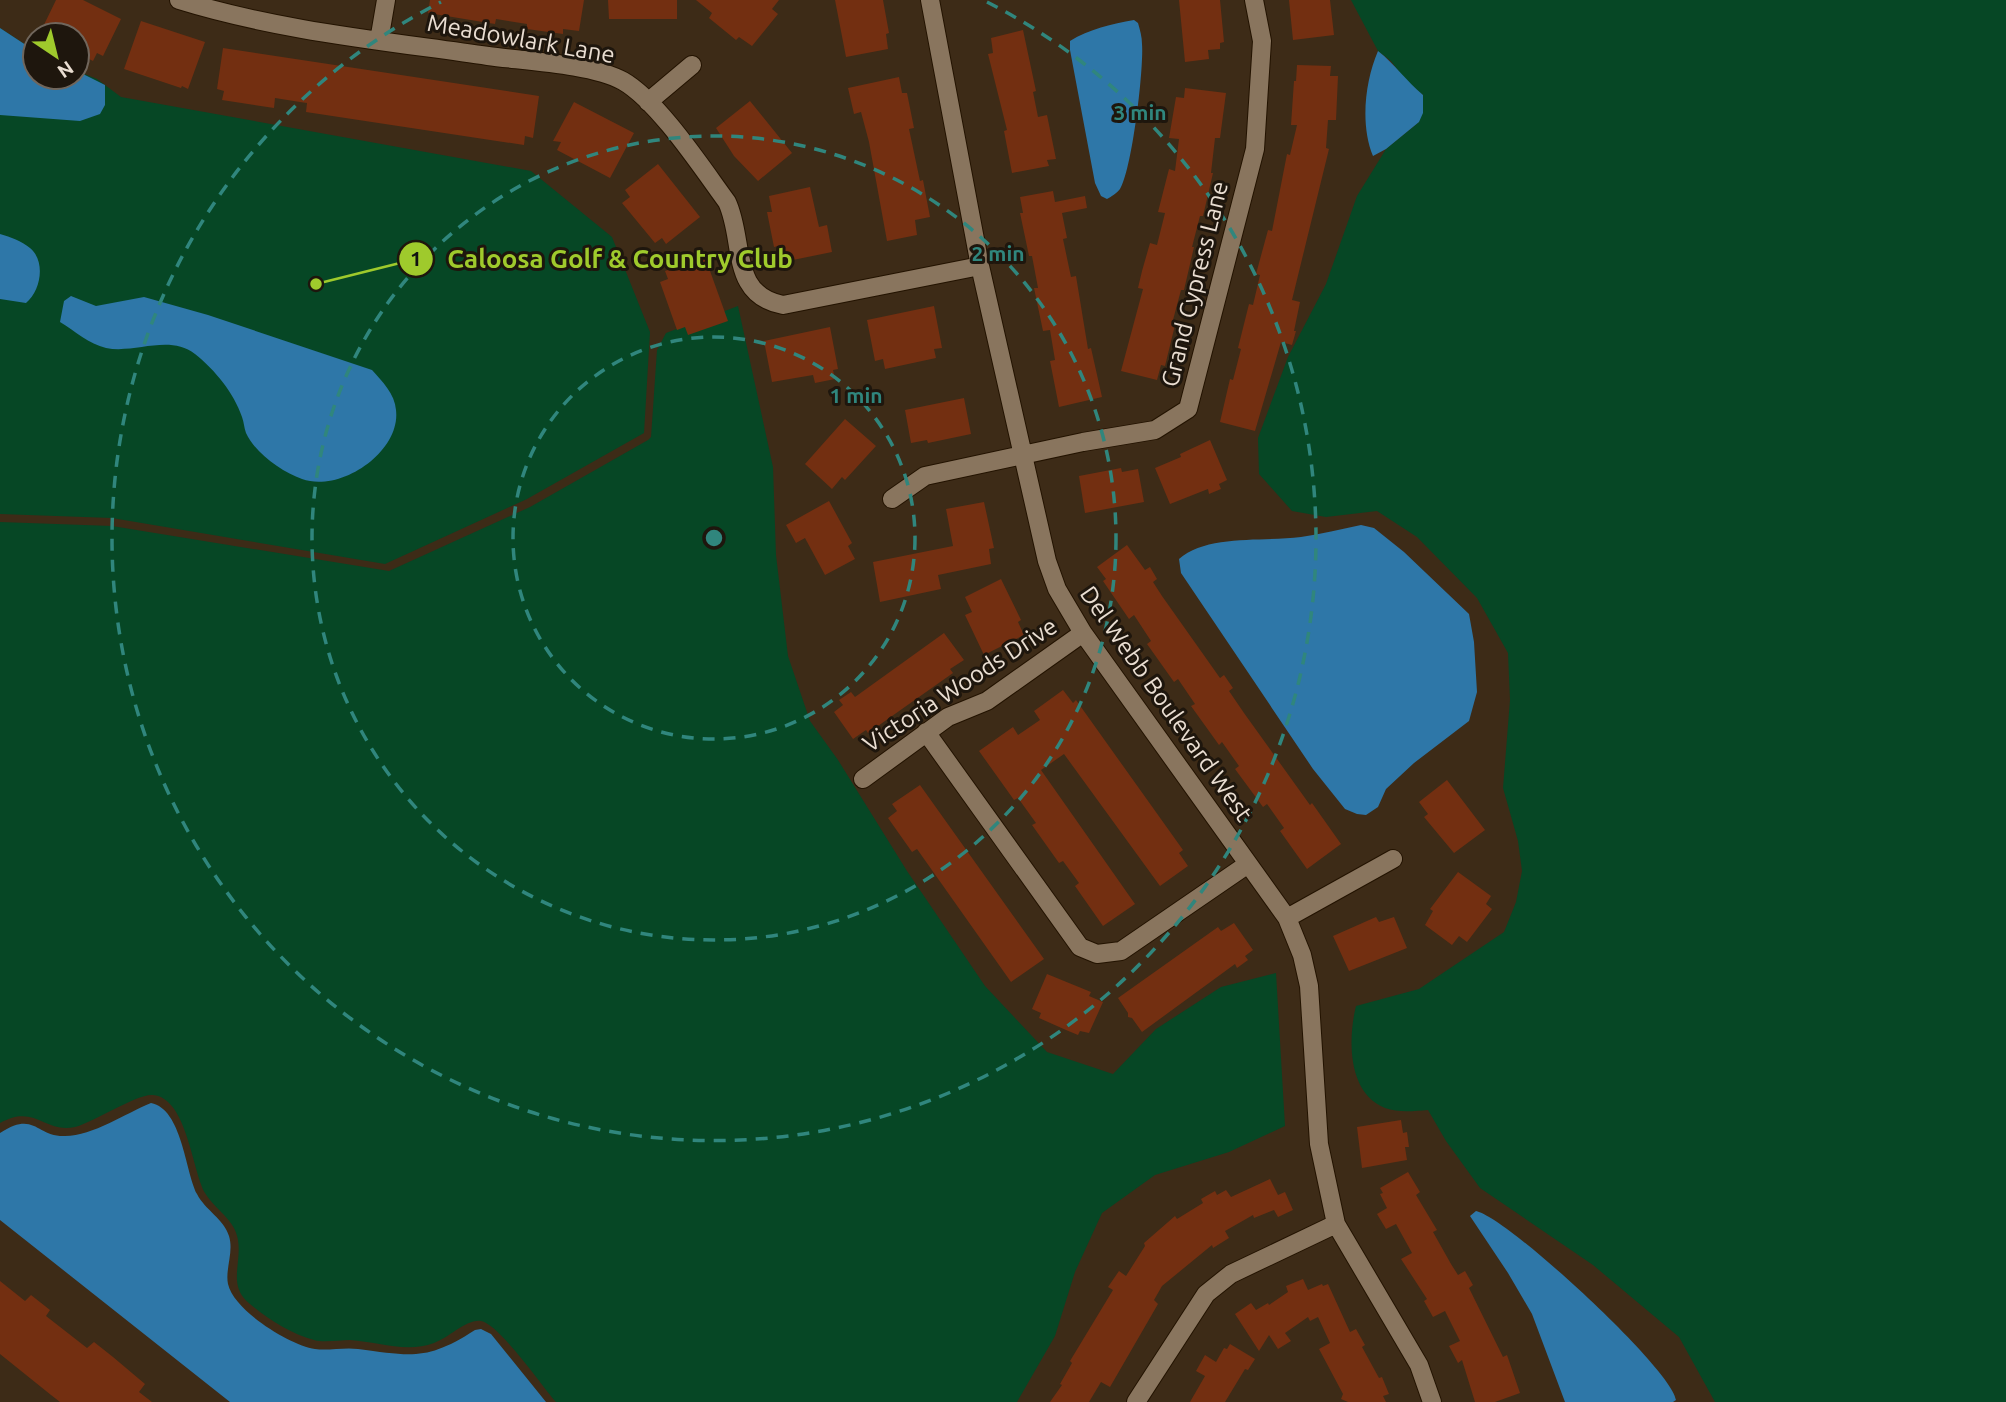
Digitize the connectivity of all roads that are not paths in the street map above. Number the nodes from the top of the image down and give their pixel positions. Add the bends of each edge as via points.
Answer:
1 (179, 0) edge
2 (386, 0) edge
3 (930, 0) edge
4 (1254, 0) edge
5 (379, 41) junction
6 (692, 65) dead end
7 (648, 102) junction
8 (981, 266) junction
9 (1024, 454) junction
10 (892, 499) dead end
11 (1083, 633) junction
12 (926, 732) junction
13 (863, 779) dead end
14 (1393, 859) dead end
15 (1248, 864) junction
16 (1287, 918) junction
17 (1336, 1224) junction
18 (1136, 1402) edge
19 (1432, 1402) edge

1 - 5 street, Meadowlark Lane via 247,19
2 - 5 street
3 - 8 street, Del Webb Boulevard West
4 - 9 street, Grand Cypress Lane via 1262,41 1255,149 1188,409 1155,430
5 - 7 street, Meadowlark Lane via 601,72 622,80
6 - 7 street
7 - 8 street, Meadowlark Lane via 727,202 743,270 762,298 783,305
8 - 9 street, Del Webb Boulevard West
9 - 10 street, Grand Cypress Lane via 925,476
9 - 11 street, Del Webb Boulevard West via 1047,561 1057,589
11 - 12 street, Victoria Woods Drive via 995,696
11 - 15 street, Del Webb Boulevard West
12 - 13 street, Victoria Woods Drive
12 - 15 street via 1080,947 1097,954 1121,951
14 - 16 street
15 - 16 street, Del Webb Boulevard West
16 - 17 street, Del Webb Boulevard West via 1310,986 1319,1144
17 - 18 street via 1231,1274 1206,1294
17 - 19 street, Del Webb Boulevard West via 1419,1365

